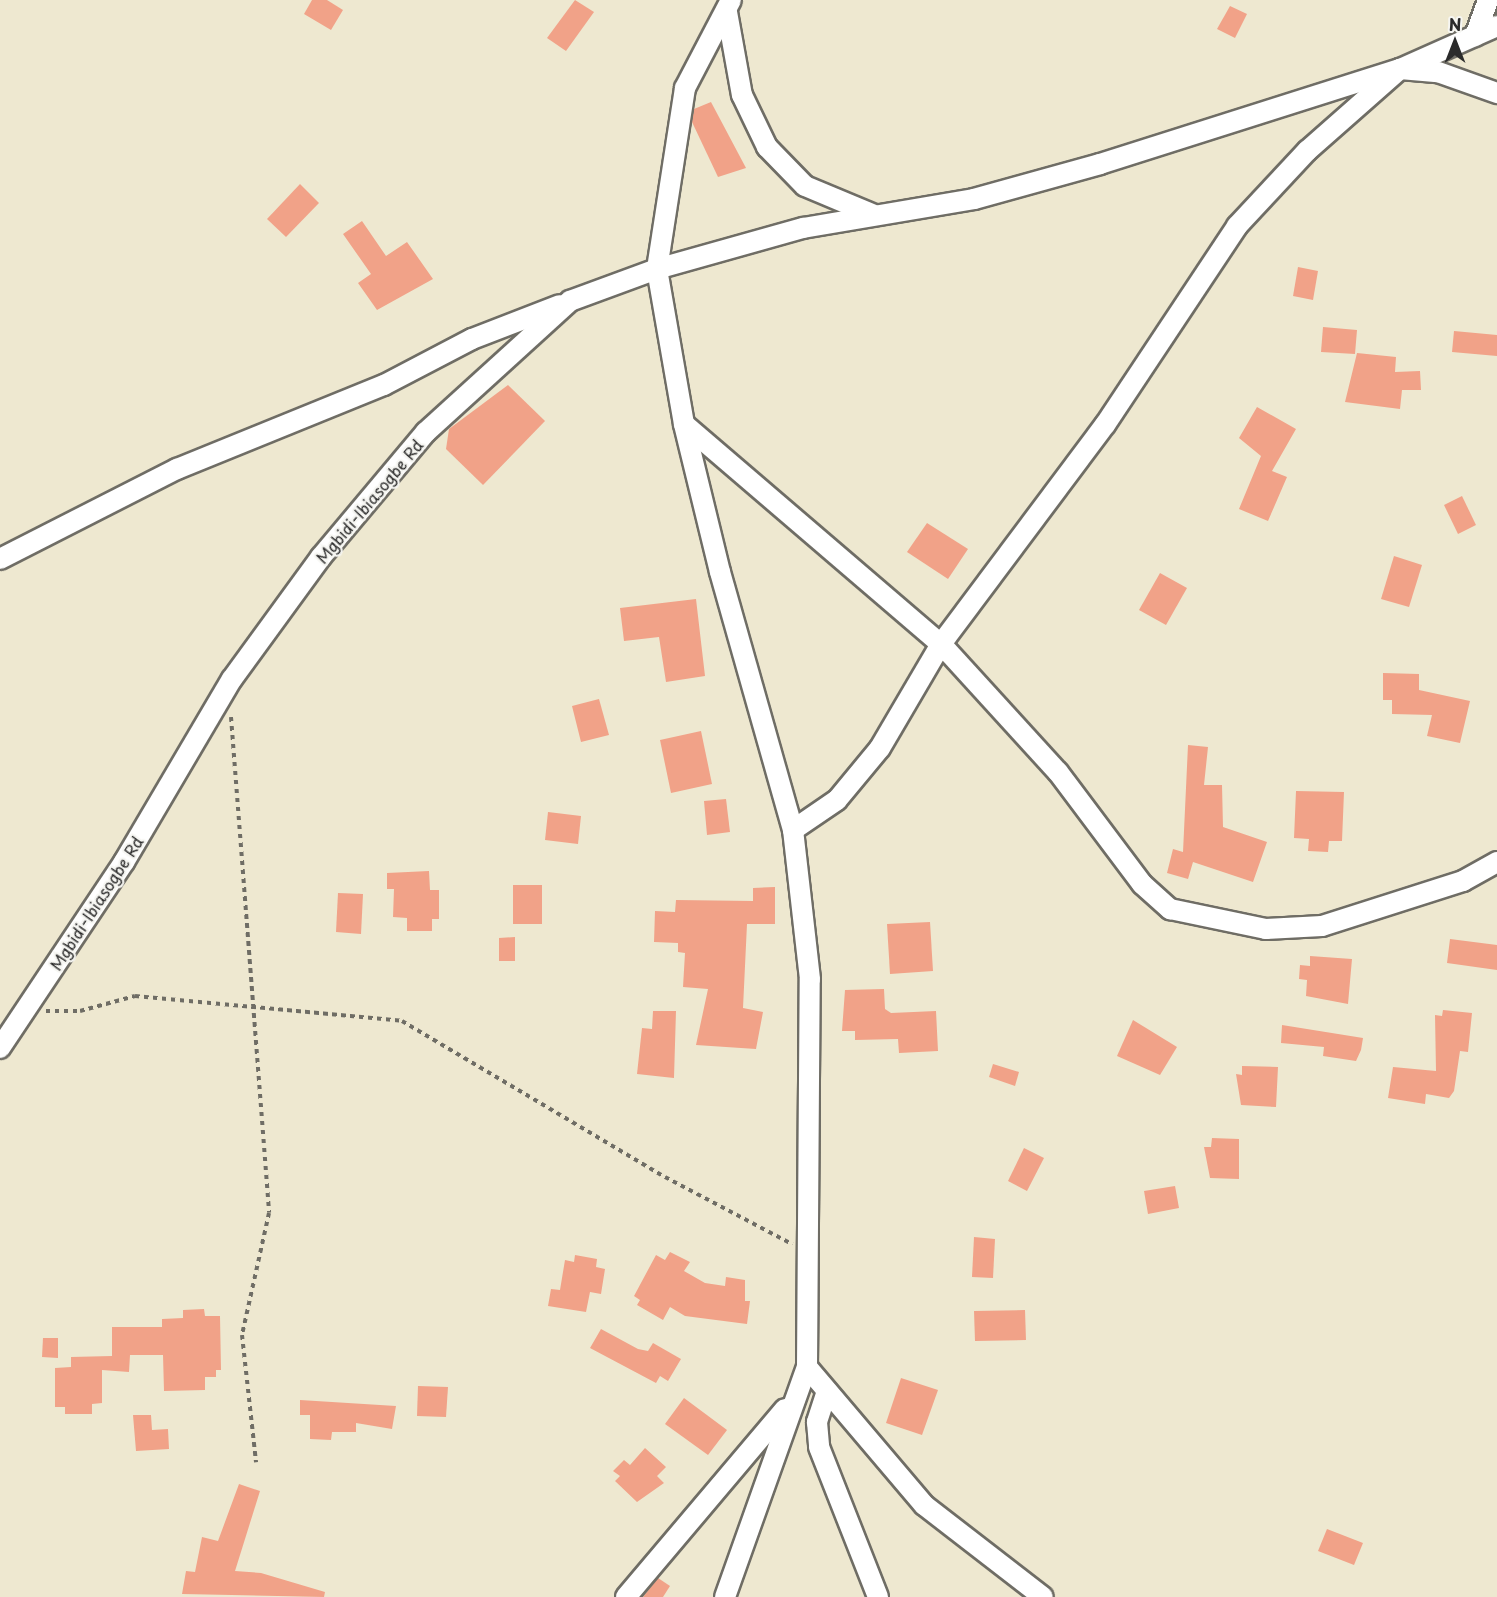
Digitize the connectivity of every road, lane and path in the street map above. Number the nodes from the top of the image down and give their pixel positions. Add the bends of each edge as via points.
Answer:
1 (1488, 0) edge
2 (729, 6) edge
3 (1497, 26) edge
4 (1475, 36) junction
5 (1400, 69) junction
6 (1497, 93) edge
7 (872, 214) junction
8 (657, 269) junction
9 (570, 301) junction
10 (684, 423) junction
11 (0, 559) edge
12 (941, 644) junction
13 (227, 686) junction
14 (794, 830) junction
15 (1497, 862) edge
16 (253, 1004) junction
17 (25, 1012) junction
18 (2, 1040) edge
19 (808, 1248) junction
20 (807, 1368) junction
21 (827, 1391) junction
22 (794, 1397) junction
23 (256, 1462) dead end
24 (626, 1597) edge
25 (725, 1597) edge
26 (878, 1597) edge
27 (1043, 1597) edge

1 - 4 street
2 - 7 street via 742,95 767,147 805,186
2 - 8 street via 685,88
3 - 4 street
4 - 5 street
5 - 6 street via 1438,72
5 - 7 street, Mgbidi-Ibiasogbe Rd via 974,199
5 - 12 street via 1307,151 1237,226 1092,443
7 - 8 street, Mgbidi-Ibiasogbe Rd via 719,249
8 - 9 street, Mgbidi-Ibiasogbe Rd
8 - 10 street
9 - 11 street via 177,469
9 - 13 street, Mgbidi-Ibiasogbe Rd via 426,432 321,558
10 - 12 street
10 - 14 street
12 - 14 street via 880,748 837,800
12 - 15 street via 1058,771 1142,884 1170,909 1266,929 1322,926 1463,881
13 - 16 path
13 - 17 street, Mgbidi-Ibiasogbe Rd via 124,862
14 - 19 street via 810,979
16 - 17 path via 135,996 80,1011
16 - 19 path via 402,1021 665,1178 786,1243
16 - 23 path via 269,1213 242,1335
17 - 18 street, Mgbidi-Ibiasogbe Rd
19 - 20 street
20 - 21 street
20 - 22 street
21 - 26 street via 817,1422 819,1447
21 - 27 street via 924,1504
22 - 24 street
22 - 25 street

